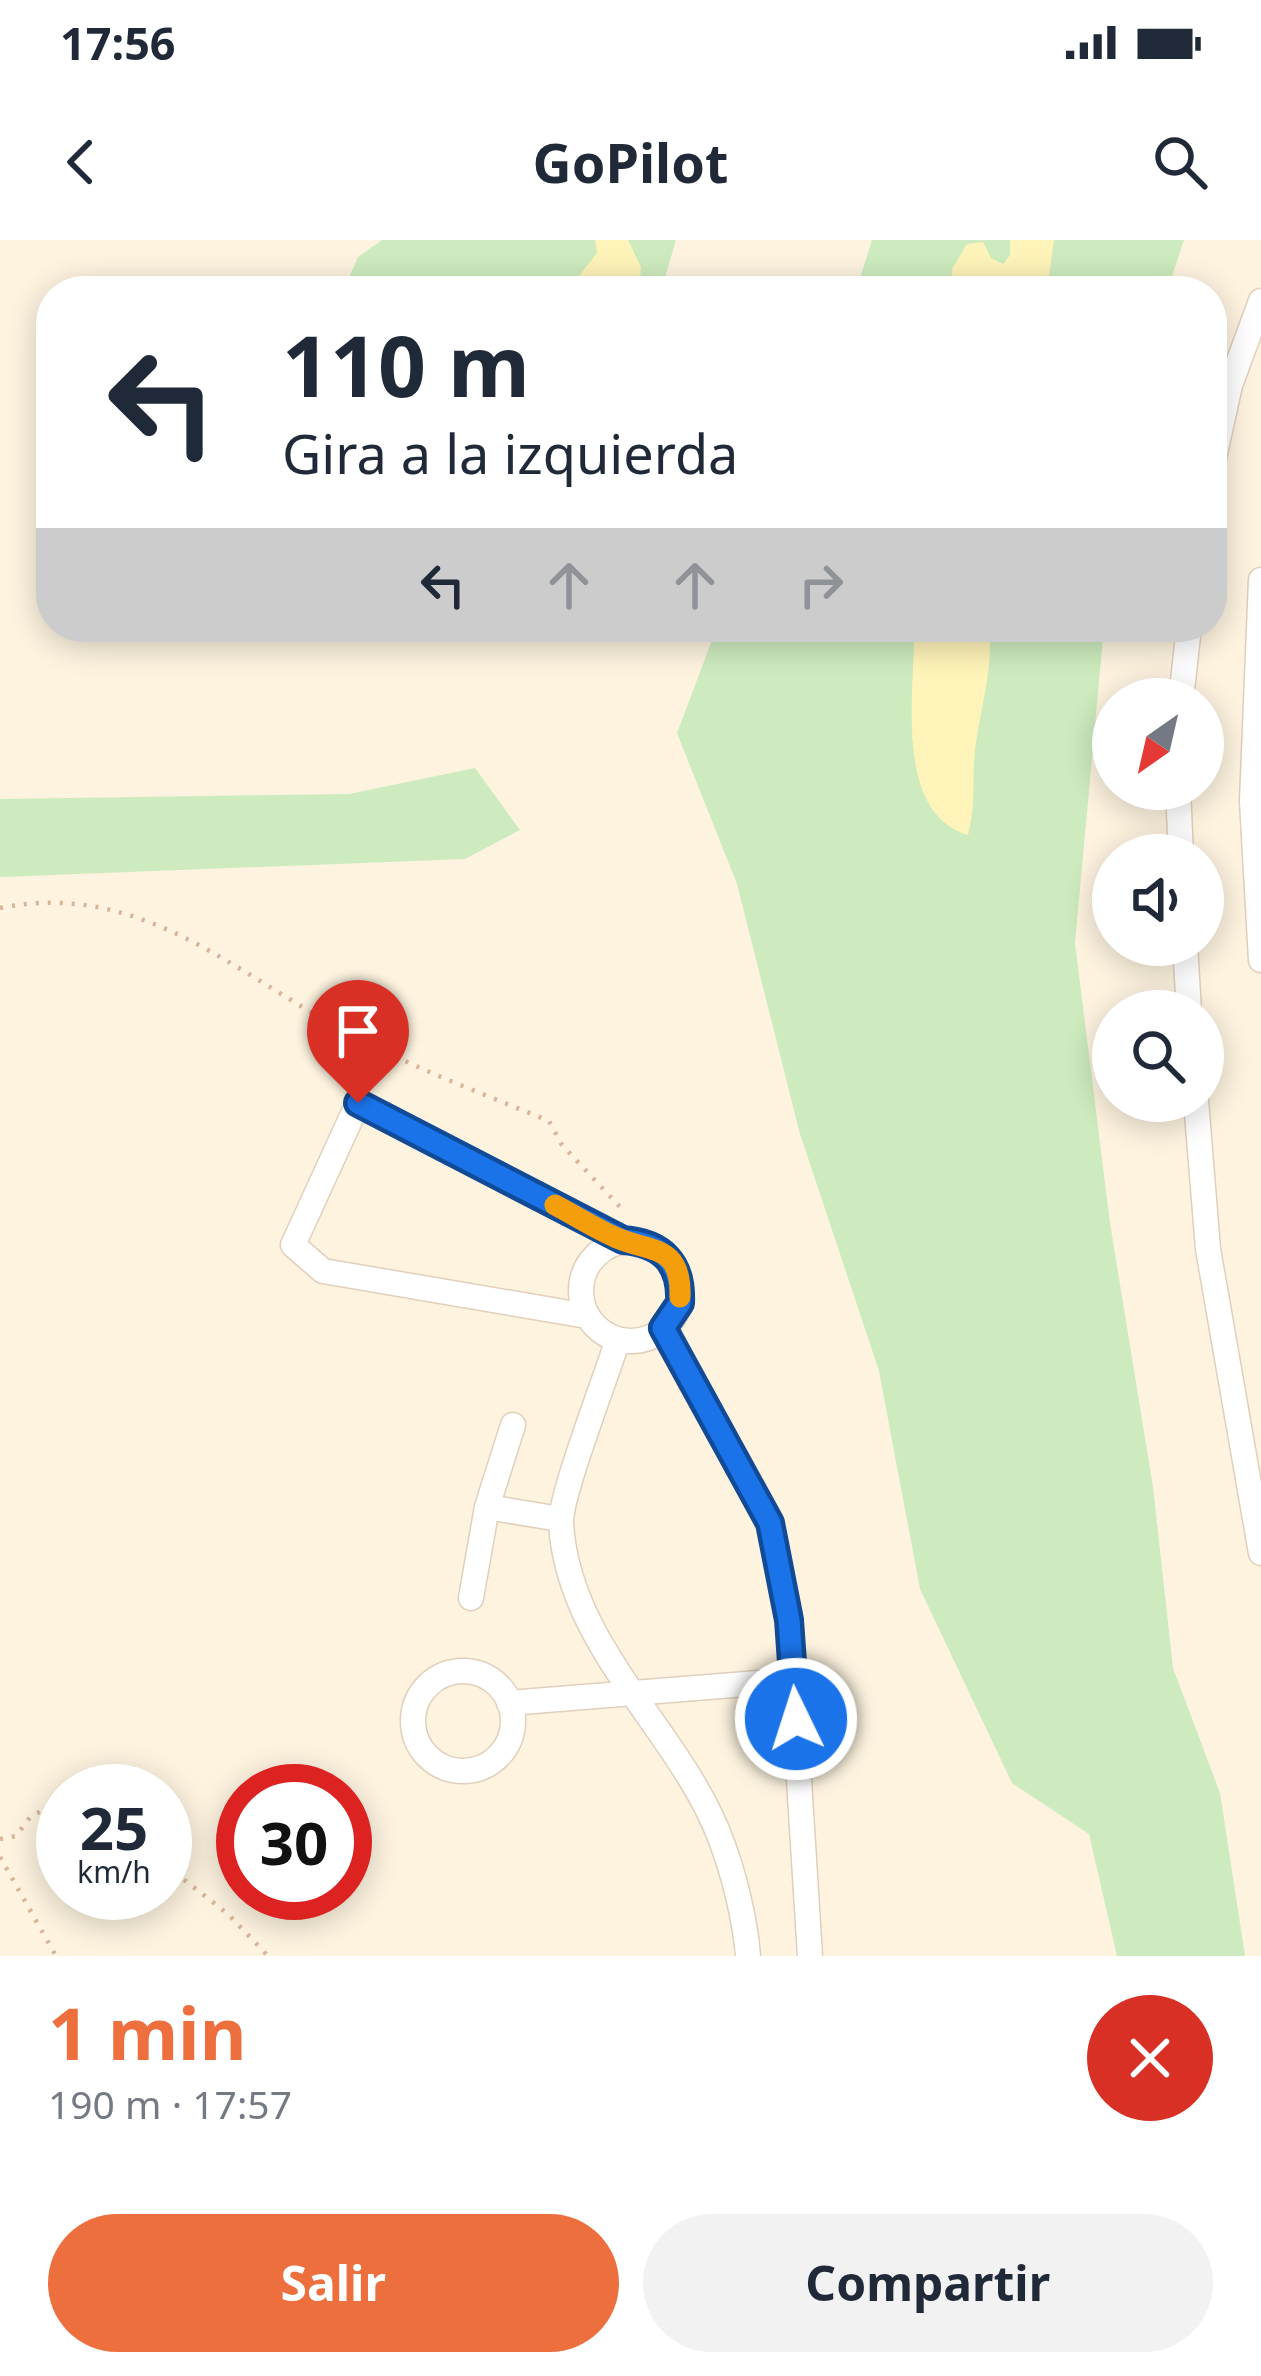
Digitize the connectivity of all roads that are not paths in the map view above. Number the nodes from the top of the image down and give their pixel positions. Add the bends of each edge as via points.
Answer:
1 (1261, 301) edge
2 (1227, 399) edge
3 (1261, 580) edge
4 (1187, 642) edge
5 (1183, 678) edge
6 (1261, 960) edge
7 (1198, 1122) edge
8 (633, 1241) junction
9 (587, 1316) junction
10 (663, 1328) junction
11 (618, 1340) junction
12 (513, 1425) dead end
13 (488, 1507) junction
14 (560, 1519) junction
15 (1261, 1553) edge
16 (471, 1598) dead end
17 (794, 1680) junction
18 (628, 1692) junction
19 (509, 1703) junction
20 (748, 1956) edge
21 (810, 1956) edge

1 - 2 street
3 - 6 street via 1252,801
4 - 5 street
7 - 15 street via 1208,1249
8 - 9 street via 604,1247 581,1278
8 - 9 street via 358,1103 293,1245 323,1271
8 - 10 street via 674,1264 681,1283 680,1303
9 - 11 street
10 - 11 street via 638,1341
10 - 17 street via 770,1523
11 - 14 street
12 - 13 street
13 - 14 street
13 - 16 street
14 - 18 street via 579,1596
17 - 18 street
17 - 21 street
18 - 19 street
18 - 20 street via 721,1839
19 - 19 street via 504,1689 477,1671 445,1673 419,1693 411,1724 423,1754 450,1772 482,1770 507,1750 516,1719

